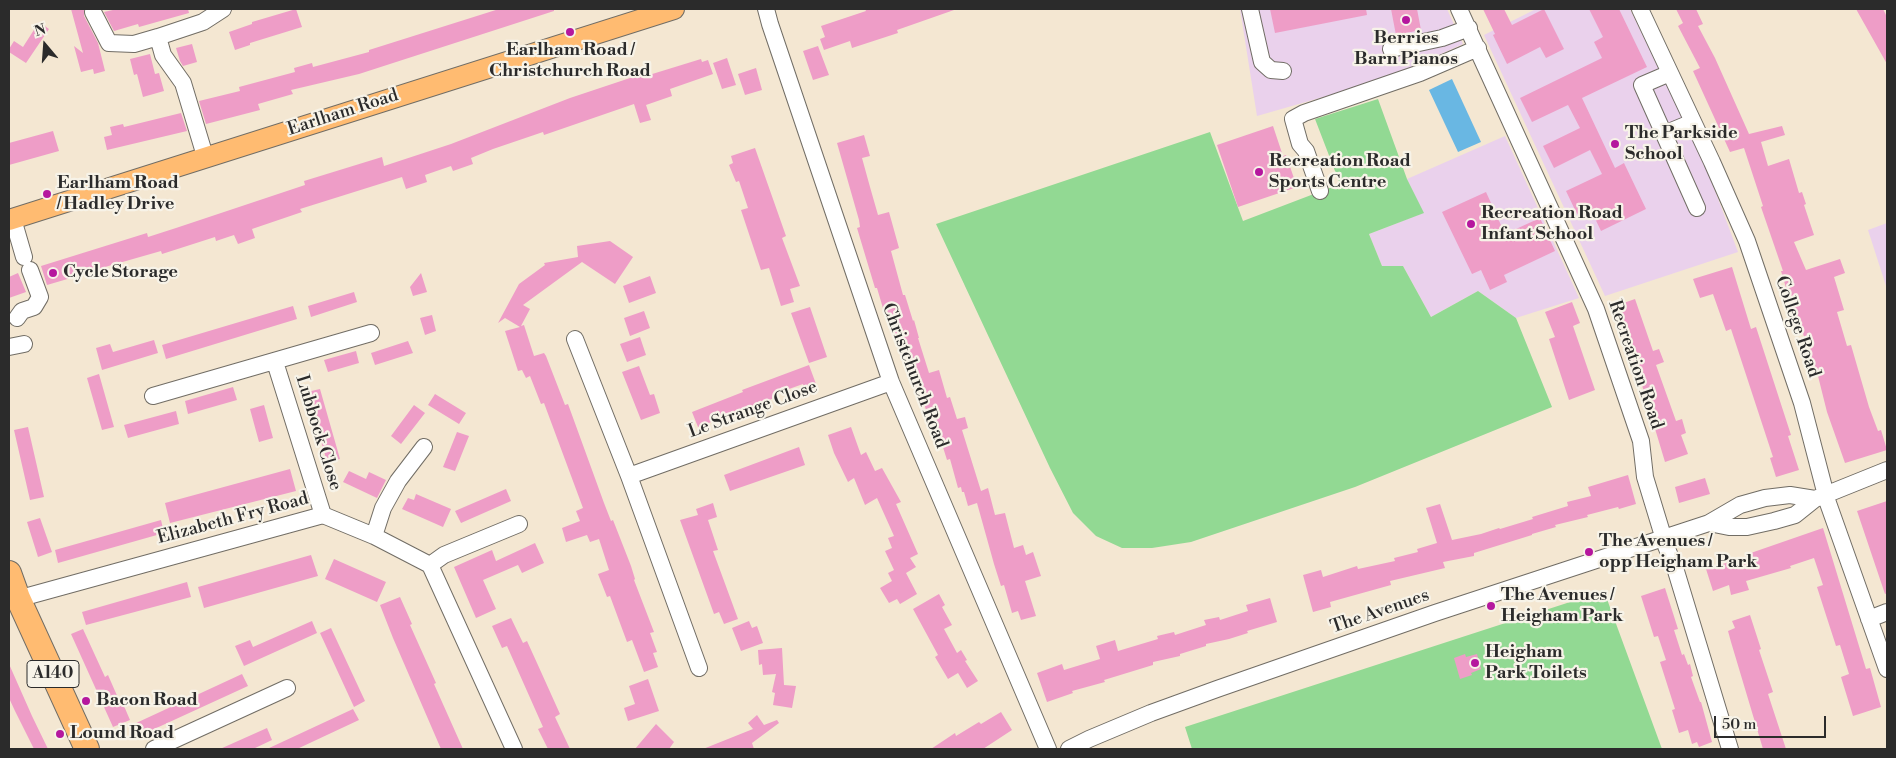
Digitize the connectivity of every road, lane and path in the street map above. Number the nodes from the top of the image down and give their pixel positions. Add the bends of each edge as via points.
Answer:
1 (223, 9) edge
2 (766, 9) edge
3 (1250, 9) edge
4 (1459, 9) edge
5 (1640, 9) edge
6 (663, 10) edge
7 (92, 12) dead end
8 (1469, 28) junction
9 (158, 37) junction
10 (1478, 48) junction
11 (1391, 49) dead end
12 (1283, 71) dead end
13 (1670, 73) junction
14 (1693, 122) junction
15 (1664, 134) junction
16 (206, 156) junction
17 (1320, 191) dead end
18 (1697, 208) dead end
19 (10, 220) edge
20 (17, 318) dead end
21 (371, 333) dead end
22 (575, 339) dead end
23 (275, 362) junction
24 (891, 382) junction
25 (153, 396) dead end
26 (424, 446) dead end
27 (1887, 470) edge
28 (629, 476) junction
29 (1820, 497) junction
30 (323, 515) junction
31 (1709, 523) junction
32 (519, 524) dead end
33 (374, 536) junction
34 (1665, 539) junction
35 (430, 565) junction
36 (9, 573) edge
37 (14, 600) edge
38 (1887, 612) edge
39 (1868, 619) junction
40 (700, 668) dead end
41 (1887, 669) edge
42 (287, 688) dead end
43 (87, 749) edge
44 (154, 749) edge
45 (514, 749) edge
46 (1048, 749) edge
47 (1069, 749) edge
48 (1730, 749) edge

1 - 9 street via 203,22
2 - 24 street, Christchurch Road
3 - 12 street via 1262,62 1272,70
4 - 8 street, Recreation Road
5 - 13 street, College Road
6 - 16 main road, Earlham Road
7 - 9 street via 109,43 134,44
8 - 10 street, Recreation Road
8 - 11 street via 1442,38
9 - 16 street via 163,55 183,82
10 - 17 street via 1294,119 1300,144 1306,151
10 - 34 street, Recreation Road via 1596,309 1640,441 1645,477
13 - 14 street, College Road
13 - 15 street via 1642,85
14 - 15 street
14 - 29 street, College Road via 1747,241 1802,403
15 - 18 street
16 - 19 main road, Earlham Road
19 - 20 street via 40,297 34,307 22,311
21 - 23 street, Lubbock Close
22 - 28 street
23 - 25 street, Lubbock Close
23 - 30 street, Lubbock Close
24 - 28 street, Le Strange Close
24 - 46 street, Christchurch Road
26 - 33 street via 383,508
27 - 29 street
28 - 40 street
29 - 31 street, The Avenues via 1790,495 1765,498 1740,505
29 - 31 street, The Avenues via 1795,514 1774,521 1747,527
29 - 39 street, College Road
30 - 33 street, Elizabeth Fry Road
30 - 37 street, Elizabeth Fry Road
31 - 34 street, The Avenues
32 - 35 street via 444,555
33 - 35 street, Elizabeth Fry Road
34 - 47 street, The Avenues via 1435,613 1216,689 1150,713
34 - 48 street, Recreation Road
35 - 45 street
36 - 37 highway, A140
37 - 43 highway, A140
38 - 39 street
39 - 41 street, College Road
42 - 44 street

